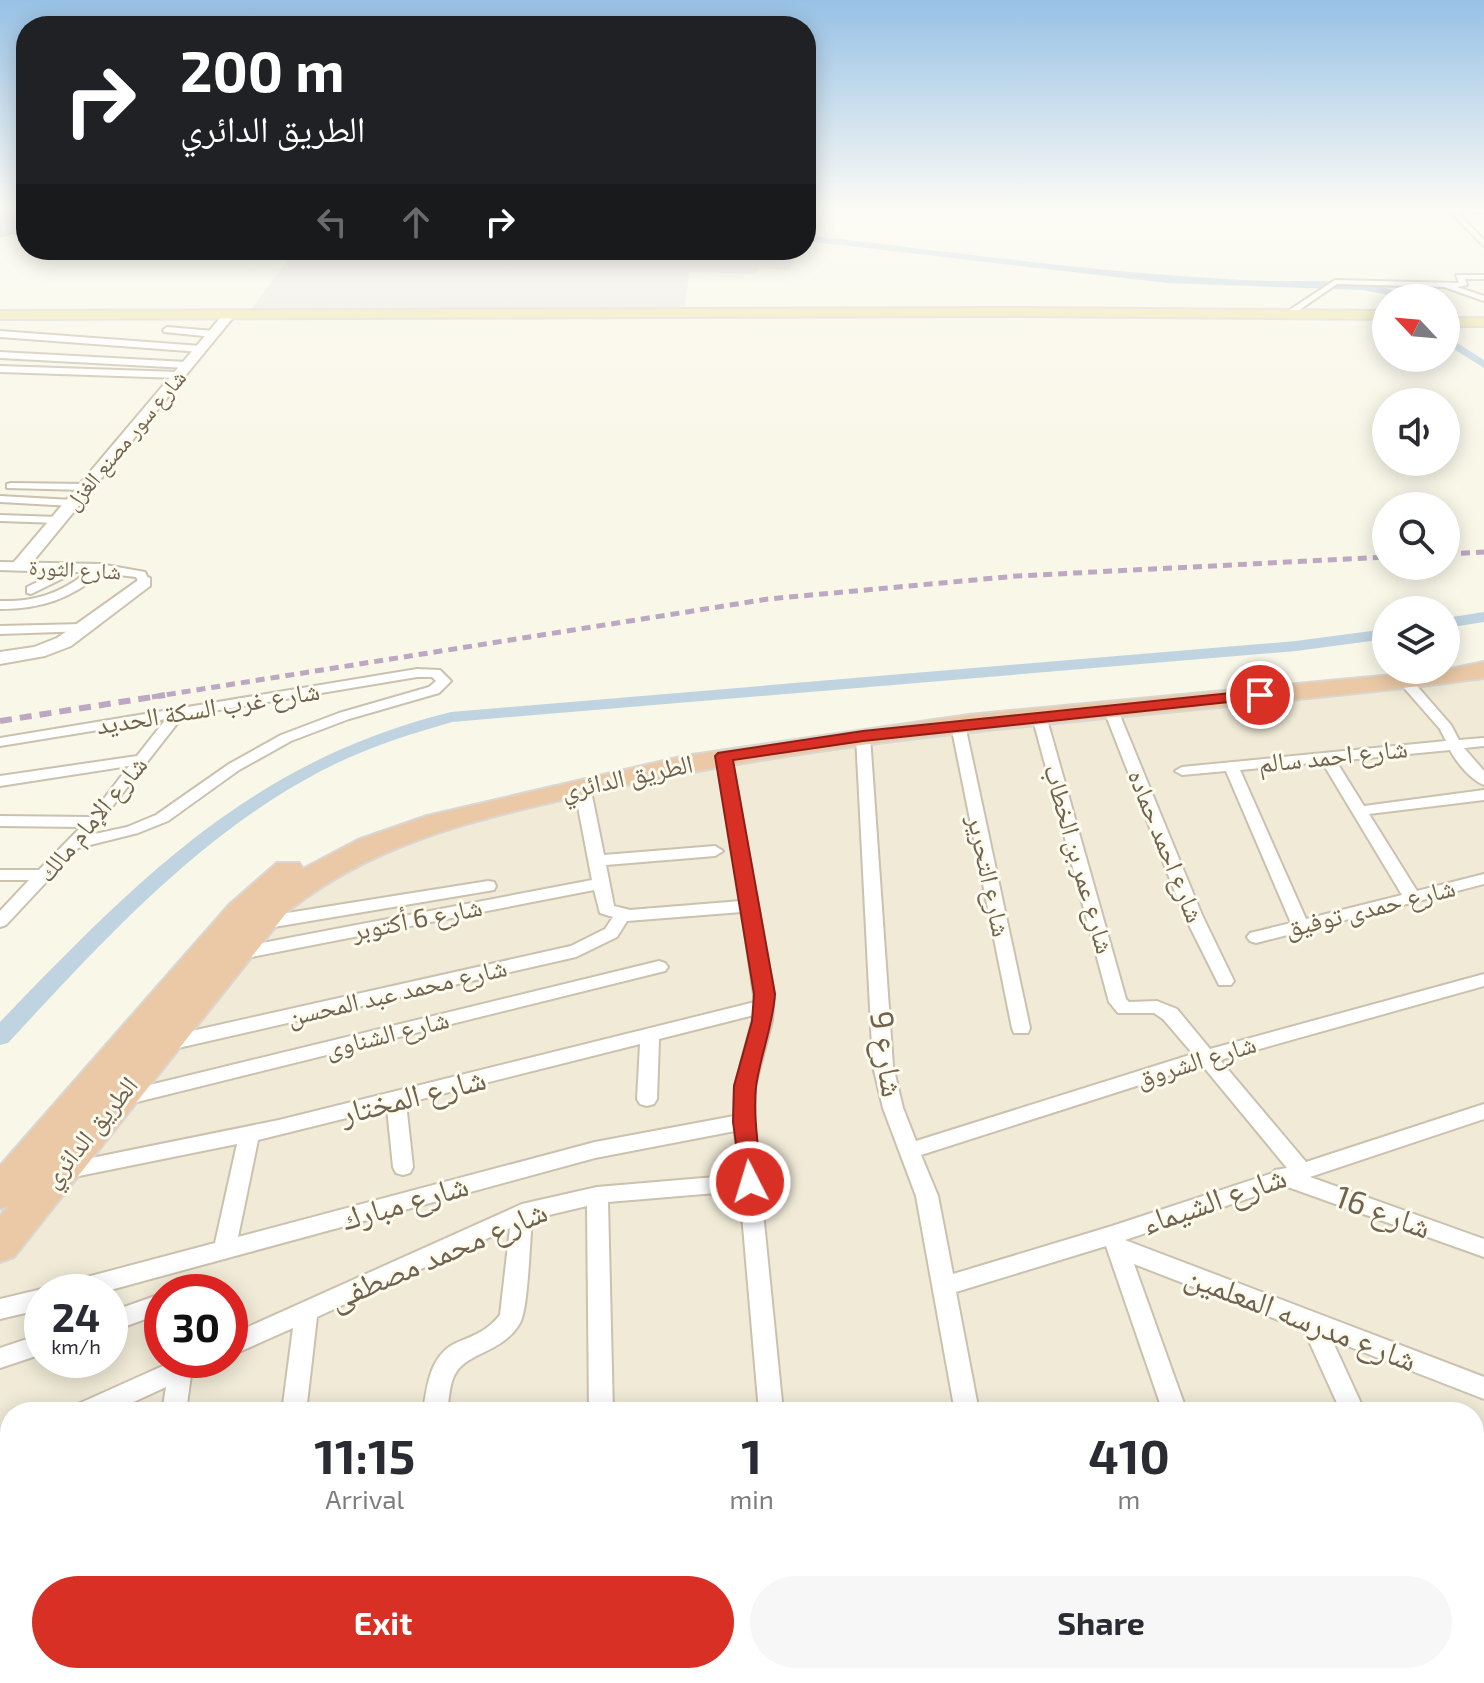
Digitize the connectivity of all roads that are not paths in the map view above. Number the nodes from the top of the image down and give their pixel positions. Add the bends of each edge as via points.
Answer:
1 (1325, 288) edge
2 (1460, 291) edge
3 (1484, 299) edge
4 (1091, 315) junction
5 (1286, 315) junction
6 (228, 316) junction
7 (1372, 317) edge
8 (1372, 317) edge
9 (1460, 317) edge
10 (1484, 319) edge
11 (3, 320) edge
12 (1460, 321) edge
13 (167, 330) dead end
14 (0, 334) edge
15 (214, 334) junction
16 (201, 349) junction
17 (0, 355) edge
18 (183, 370) junction
19 (3, 371) edge
20 (11, 486) dead end
21 (86, 487) junction
22 (0, 499) edge
23 (72, 503) junction
24 (0, 518) edge
25 (58, 520) junction
26 (0, 566) edge
27 (17, 566) junction
28 (76, 568) junction
29 (100, 568) junction
30 (0, 576) edge
31 (144, 582) joint
32 (31, 590) dead end
33 (0, 605) edge
34 (83, 628) junction
35 (0, 630) edge
36 (0, 658) edge
37 (1484, 660) edge
38 (1460, 664) edge
39 (1484, 670) edge
40 (1460, 672) edge
41 (1372, 678) edge
42 (1372, 679) edge
43 (1417, 684) edge
44 (1110, 708) junction
45 (178, 713) junction
46 (1039, 716) junction
47 (958, 725) junction
48 (863, 736) junction
49 (0, 742) edge
50 (1484, 742) edge
51 (1455, 744) junction
52 (724, 756) junction
53 (1326, 757) junction
54 (142, 760) junction
55 (1231, 766) junction
56 (1182, 771) dead end
57 (1484, 780) edge
58 (0, 781) edge
59 (582, 786) junction
60 (1484, 795) edge
61 (1359, 811) junction
62 (0, 821) edge
63 (94, 822) junction
64 (75, 844) junction
65 (715, 851) dead end
66 (596, 861) junction
67 (0, 875) edge
68 (46, 875) junction
69 (1484, 879) edge
70 (600, 884) junction
71 (488, 886) dead end
72 (1412, 897) junction
73 (750, 906) junction
74 (622, 916) junction
75 (1, 919) edge
76 (260, 923) junction
77 (1301, 926) junction
78 (1256, 937) dead end
79 (235, 954) junction
80 (659, 967) dead end
81 (1484, 980) edge
82 (1225, 981) dead end
83 (765, 1006) junction
84 (1021, 1028) dead end
85 (650, 1038) junction
86 (159, 1046) junction
87 (1206, 1057) junction
88 (647, 1099) dead end
89 (396, 1100) junction
90 (116, 1101) junction
91 (1484, 1111) edge
92 (744, 1122) junction
93 (249, 1135) junction
94 (911, 1150) junction
95 (403, 1167) dead end
96 (59, 1172) junction
97 (1292, 1173) junction
98 (750, 1182) junction
99 (0, 1193) edge
100 (597, 1195) junction
101 (522, 1213) junction
102 (2, 1241) edge
103 (1115, 1241) junction
104 (1484, 1248) edge
105 (224, 1252) junction
106 (128, 1277) edge
107 (943, 1286) junction
108 (24, 1303) edge
109 (0, 1309) edge
110 (306, 1312) junction
111 (1313, 1323) junction
112 (248, 1338) edge
113 (24, 1350) edge
114 (0, 1358) edge
115 (162, 1378) edge
116 (186, 1378) edge
117 (1484, 1388) edge
118 (109, 1402) edge
119 (177, 1402) edge
120 (295, 1402) edge
121 (436, 1402) edge
122 (601, 1402) edge
123 (770, 1402) edge
124 (965, 1402) edge
125 (1171, 1402) edge
126 (1349, 1402) edge

1 - 5 street
2 - 3 street
4 - 5 main road
4 - 6 main road
4 - 8 main road
5 - 7 main road
6 - 11 main road
6 - 15 street, شارع سور مصنع الغزل
9 - 10 main road
10 - 12 main road
13 - 15 street
14 - 16 street
15 - 16 street, شارع سور مصنع الغزل
16 - 18 street, شارع سور مصنع الغزل
17 - 18 street
18 - 19 street
18 - 21 street, شارع سور مصنع الغزل
20 - 21 street
21 - 23 street, شارع سور مصنع الغزل
22 - 23 street
23 - 25 street, شارع سور مصنع الغزل
24 - 25 street
25 - 27 street, شارع سور مصنع الغزل
26 - 27 street, شارع الثورة
27 - 28 street, شارع الثورة
27 - 30 street
28 - 29 street, شارع الثورة
28 - 32 street
29 - 31 street, شارع الثورة via 136,573
29 - 33 street via 55,600
31 - 34 street
34 - 35 street
34 - 36 street via 38,652
37 - 38 highway
39 - 40 highway, الطريق الدائري
41 - 99 highway, الطريق الدائري via 969,712 742,740 546,778 382,821 314,853 256,896
42 - 44 highway, الطريق الدائري
43 - 51 street
44 - 46 highway, الطريق الدائري
44 - 82 street, شارع احمد حماده
45 - 49 street, شارع غرب السكة الحديد
45 - 54 street, شارع الإمام مالك
45 - 64 street, شارع غرب السكة الحديد via 417,673 435,673 444,681 434,690 286,738 148,824
46 - 47 highway, الطريق الدائري
46 - 87 street, شارع عمر بن الخطاب via 1118,1002 1125,1008 1164,1010
47 - 48 highway, الطريق الدائري
47 - 84 street, شارع التحرير
48 - 52 highway, الطريق الدائري
48 - 94 street, شارع 9 via 883,1066
50 - 51 street, شارع احمد سالم
51 - 53 street, شارع احمد سالم
51 - 57 street
52 - 59 highway, الطريق الدائري
52 - 73 street
53 - 55 street, شارع احمد سالم
53 - 61 street
54 - 58 street
54 - 63 street, شارع الإمام مالك
55 - 56 street, شارع احمد سالم
55 - 77 street
59 - 66 street
59 - 76 highway, الطريق الدائري via 412,829 361,848 295,888
60 - 61 street
61 - 72 street
62 - 63 street
63 - 64 street, شارع الإمام مالك
64 - 68 street, شارع الإمام مالك
65 - 66 street
66 - 70 street
67 - 68 street
68 - 75 street, شارع الإمام مالك
69 - 72 street, شارع حمدى توفيق
70 - 74 street via 606,909
70 - 79 street, شارع 6 أكتوبر
71 - 76 street
72 - 77 street, شارع حمدى توفيق
73 - 74 street
73 - 83 street
74 - 86 street, شارع محمد عبد المحسن via 611,933 576,951
76 - 79 highway, الطريق الدائري
77 - 78 street, شارع حمدى توفيق
79 - 86 highway, الطريق الدائري
80 - 90 street, شارع الشناوى
81 - 87 street, شارع الشروق
83 - 85 street, شارع المختار
83 - 92 street via 748,1068
85 - 88 street
85 - 89 street, شارع المختار
86 - 90 highway, الطريق الدائري
87 - 94 street, شارع الشروق
87 - 97 street
89 - 93 street, شارع المختار
89 - 95 street
90 - 96 highway, الطريق الدائري
91 - 97 street, شارع الشيماء
92 - 98 street
92 - 105 street, شارع مبارك via 595,1150
93 - 96 street, شارع المختار
93 - 105 street
94 - 107 street, شارع 9 via 927,1196
96 - 102 highway, الطريق الدائري
97 - 103 street, شارع الشيماء
97 - 104 street, شارع 16
98 - 100 street, شارع محمد مصطفى
98 - 123 street
100 - 101 street, شارع محمد مصطفى
100 - 122 street
101 - 110 street, شارع محمد مصطفى
101 - 121 street via 511,1318 496,1335 446,1363 437,1379
103 - 107 street, شارع الشيماء
103 - 111 street, شارع مدرسه المعلمين
103 - 125 street
105 - 106 street, شارع مبارك
107 - 124 street, شارع 9
108 - 109 street
110 - 112 street, شارع محمد مصطفى
110 - 120 street
111 - 117 street, شارع مدرسه المعلمين
111 - 126 street
113 - 114 street
115 - 118 street
116 - 119 street

